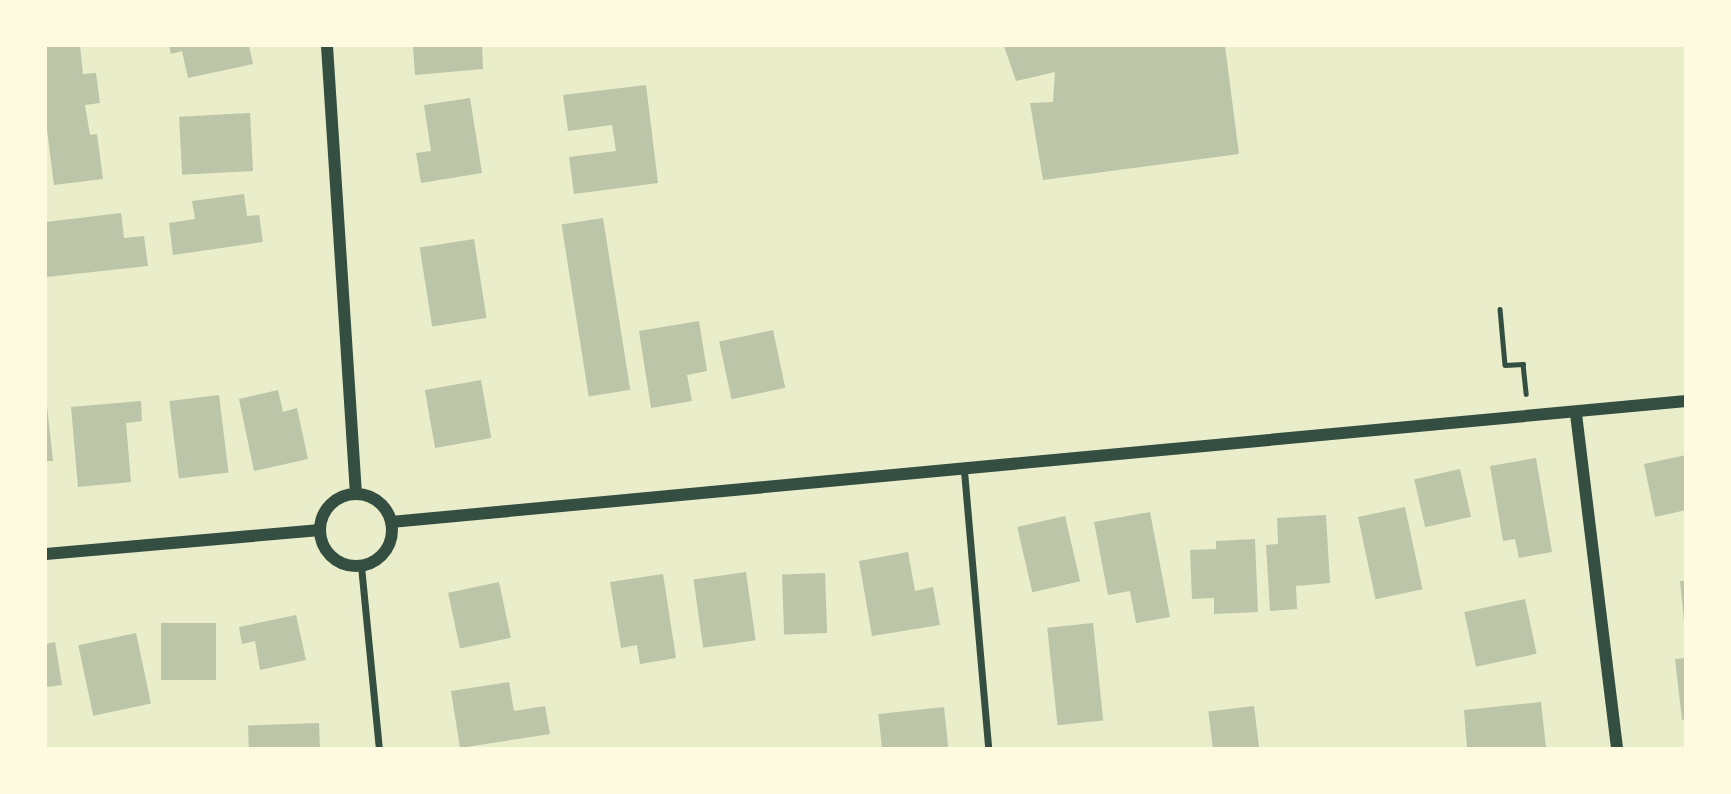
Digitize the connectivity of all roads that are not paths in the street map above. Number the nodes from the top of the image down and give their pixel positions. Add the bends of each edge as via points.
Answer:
1 (327, 46) edge
2 (1685, 401) edge
3 (1576, 414) junction
4 (964, 471) junction
5 (356, 494) junction
6 (391, 522) junction
7 (320, 530) junction
8 (46, 554) edge
9 (360, 566) junction
10 (379, 748) edge
11 (988, 748) edge
12 (1617, 748) edge

1 - 5 street
2 - 3 street
3 - 4 street
3 - 12 street
4 - 6 street
4 - 11 street
5 - 6 street via 374,499
5 - 7 street via 335,501 326,510
6 - 9 street via 387,548
7 - 8 street
7 - 9 street via 334,558
9 - 10 street

